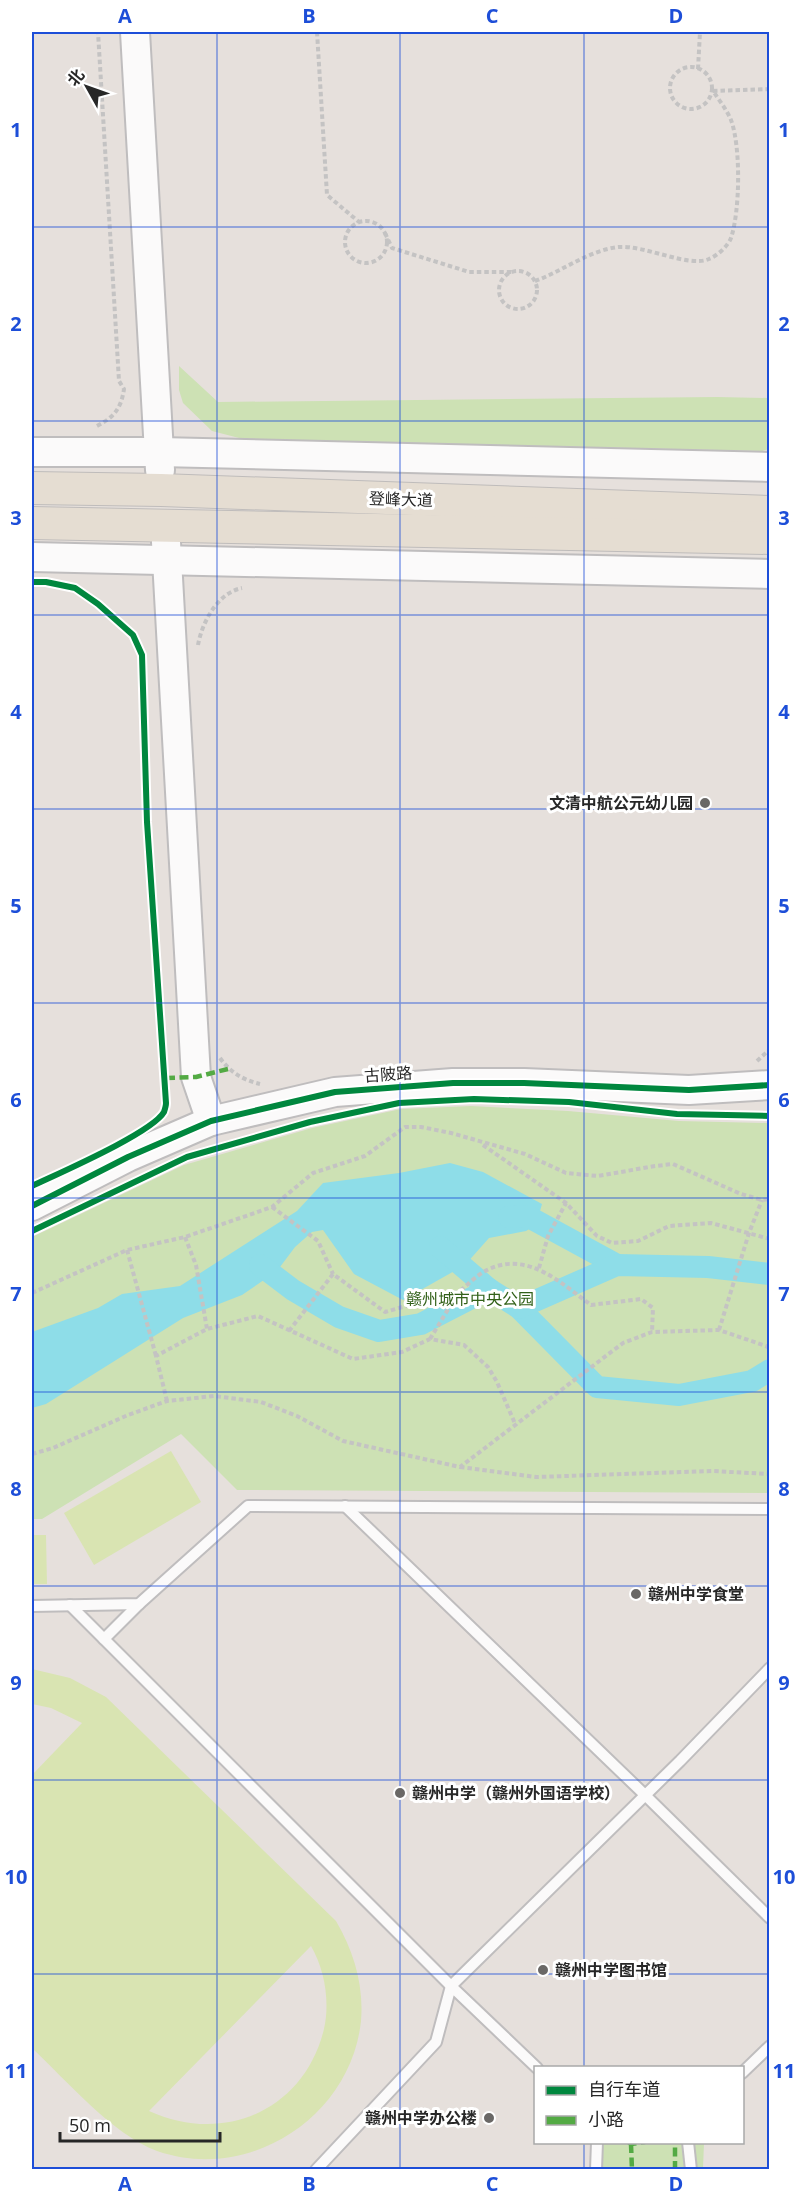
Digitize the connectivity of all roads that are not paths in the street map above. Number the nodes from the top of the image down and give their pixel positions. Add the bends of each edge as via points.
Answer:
1 (135, 32) edge
2 (32, 452) edge
3 (160, 453) junction
4 (770, 467) edge
5 (32, 488) edge
6 (160, 490) junction
7 (770, 512) edge
8 (32, 523) edge
9 (165, 525) junction
10 (770, 538) edge
11 (32, 557) edge
12 (167, 559) junction
13 (770, 574) edge
14 (762, 1074) edge
15 (210, 1121) junction
16 (32, 1206) edge
17 (345, 1506) junction
18 (770, 1509) edge
19 (139, 1604) junction
20 (70, 1605) junction
21 (32, 1606) edge
22 (104, 1639) junction
23 (770, 1668) edge
24 (645, 1795) junction
25 (770, 1918) edge
26 (452, 1986) junction
27 (770, 2046) edge
28 (536, 2066) edge
29 (744, 2071) edge
30 (597, 2144) edge
31 (688, 2144) edge
32 (316, 2169) edge
33 (596, 2169) edge
34 (691, 2169) edge

1 - 3 street
2 - 3 street
3 - 4 street
3 - 6 street
5 - 6 main road, 登峰大道
6 - 7 main road, 登峰大道
8 - 9 main road, 登峰大道
9 - 10 main road, 登峰大道
9 - 12 street
11 - 12 street
12 - 13 street
12 - 15 street via 196,1077
14 - 15 street, 古陂路 via 689,1090 453,1083 335,1092
15 - 16 street, 古陂路
17 - 18 lane
17 - 19 lane via 248,1506
17 - 24 lane
19 - 20 lane
19 - 22 lane
20 - 21 lane
20 - 22 lane
22 - 26 lane
23 - 24 lane
24 - 25 lane
24 - 26 lane
26 - 28 lane
26 - 32 lane via 436,2042
27 - 29 lane
30 - 33 lane
31 - 34 lane

